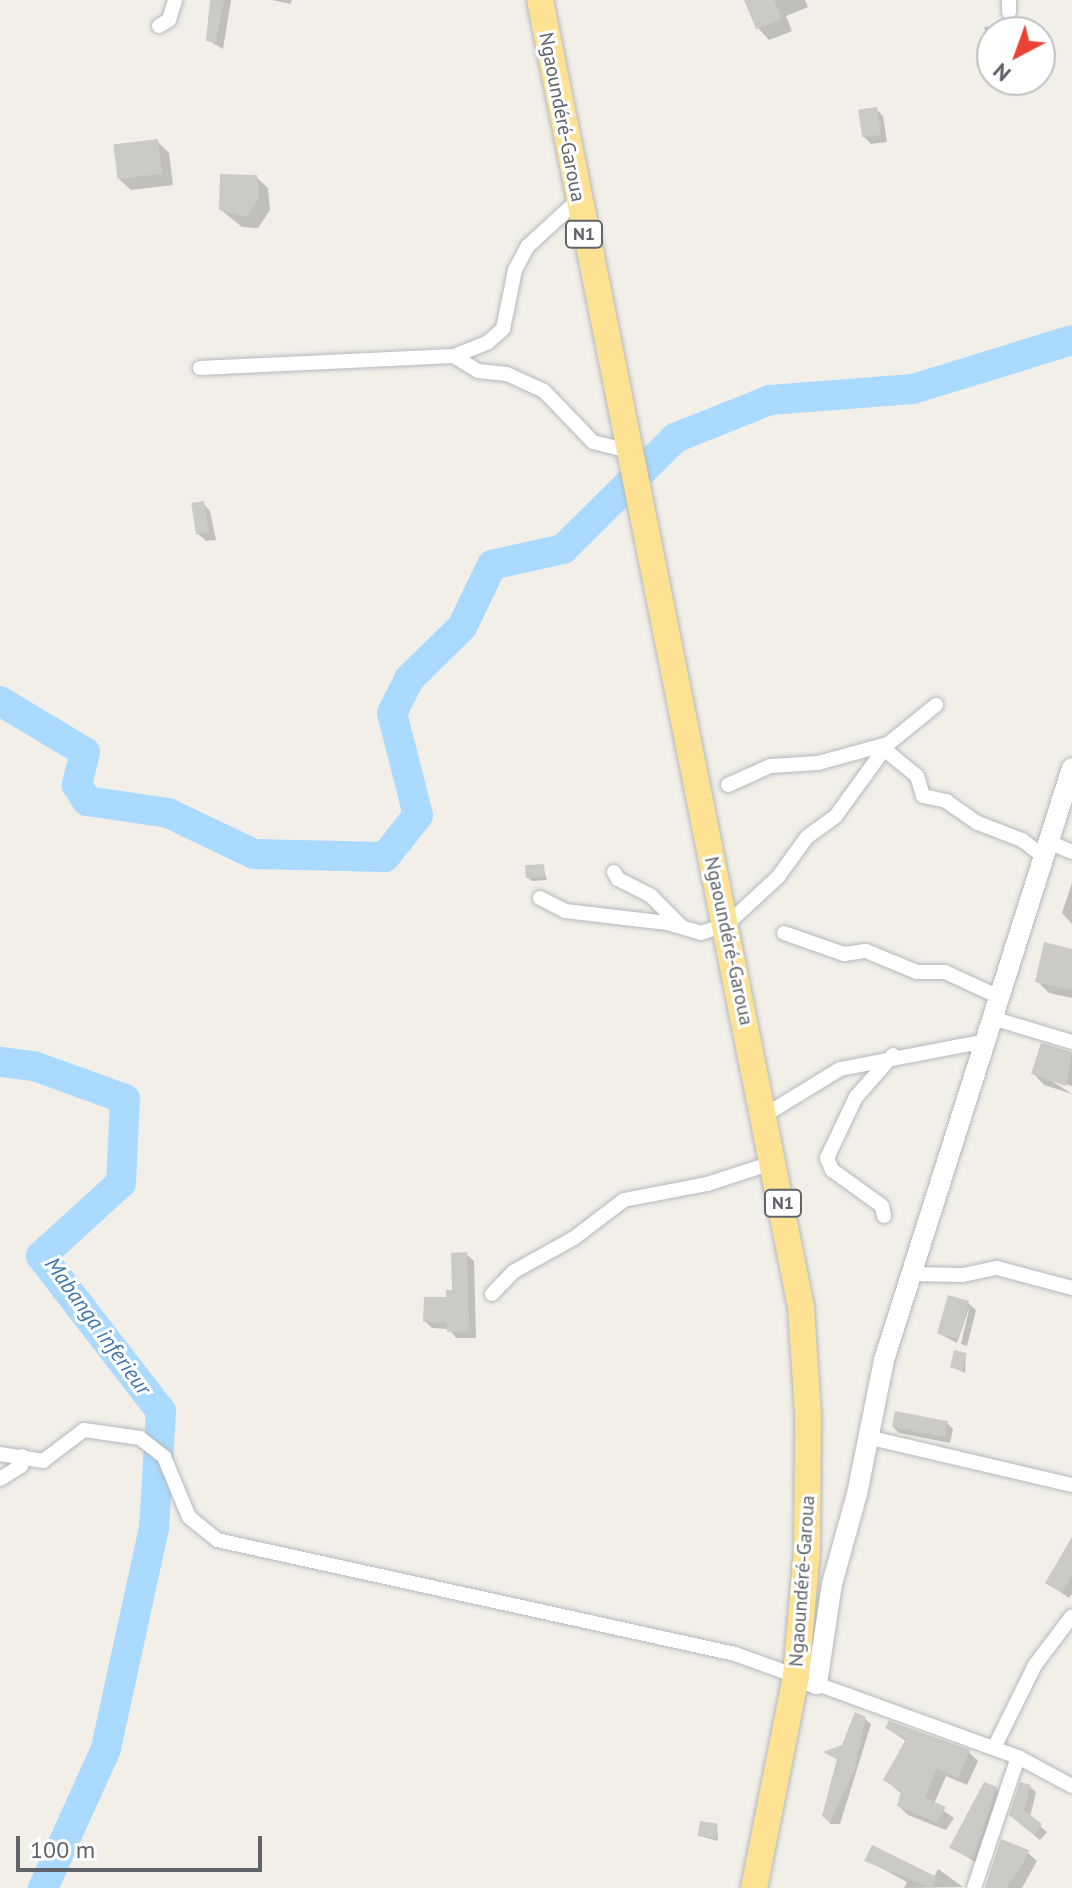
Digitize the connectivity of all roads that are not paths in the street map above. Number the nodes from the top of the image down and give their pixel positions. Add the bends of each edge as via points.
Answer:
1 (175, 0) edge
2 (540, 0) edge
3 (159, 26) dead end
4 (577, 201) junction
5 (454, 356) junction
6 (200, 368) dead end
7 (630, 460) junction
8 (936, 705) dead end
9 (887, 747) junction
10 (1072, 768) edge
11 (728, 785) dead end
12 (1048, 850) junction
13 (1072, 852) edge
14 (614, 872) dead end
15 (540, 898) dead end
16 (726, 925) junction
17 (681, 926) junction
18 (784, 933) dead end
19 (999, 997) junction
20 (992, 1018) junction
21 (985, 1041) junction
22 (1072, 1042) edge
23 (893, 1055) junction
24 (765, 1115) junction
25 (775, 1161) junction
26 (884, 1216) dead end
27 (911, 1274) junction
28 (1072, 1288) edge
29 (492, 1294) dead end
30 (867, 1437) junction
31 (0, 1454) edge
32 (22, 1456) junction
33 (0, 1479) edge
34 (1072, 1485) edge
35 (1072, 1616) edge
36 (807, 1680) junction
37 (994, 1748) junction
38 (1018, 1757) junction
39 (1072, 1786) edge
40 (760, 1887) edge
41 (974, 1888) edge

1 - 3 street via 169,20
2 - 4 highway, Ngaoundéré-Garoua / N1
4 - 5 street via 528,246 515,270 503,329
4 - 7 highway, Ngaoundéré-Garoua / N1
5 - 6 street
5 - 7 street via 478,371 507,374 544,391 593,442
7 - 16 highway, Ngaoundéré-Garoua / N1
8 - 9 street
9 - 11 street via 818,763 770,766
9 - 12 street via 917,776 923,796 946,801
9 - 16 street via 835,817 807,837 778,877
10 - 12 street
12 - 13 street
12 - 19 street
14 - 17 street
15 - 17 street via 565,911
16 - 17 street via 701,933
16 - 24 highway, Ngaoundéré-Garoua / N1
18 - 19 street via 844,954 866,951 917,972 945,972
19 - 20 street
20 - 21 street
20 - 22 street
21 - 23 street
21 - 27 street
23 - 24 street via 840,1069
23 - 26 street via 856,1097 827,1158 832,1170 864,1188
24 - 25 highway, Ngaoundéré-Garoua / N1
25 - 29 street via 707,1184 624,1200 574,1238 513,1272
25 - 36 highway, Ngaoundéré-Garoua / N1 via 797,1279 808,1415
27 - 28 street via 963,1275 997,1268
27 - 30 street
30 - 34 street
30 - 36 street
31 - 32 street
32 - 33 street via 21,1466
32 - 36 street via 50,1458 84,1430 151,1442 164,1457 189,1517 217,1540 735,1654
35 - 37 street via 1035,1665
36 - 37 street
36 - 40 highway, Ngaoundéré-Garoua / N1
37 - 38 street
38 - 39 street
38 - 41 street

